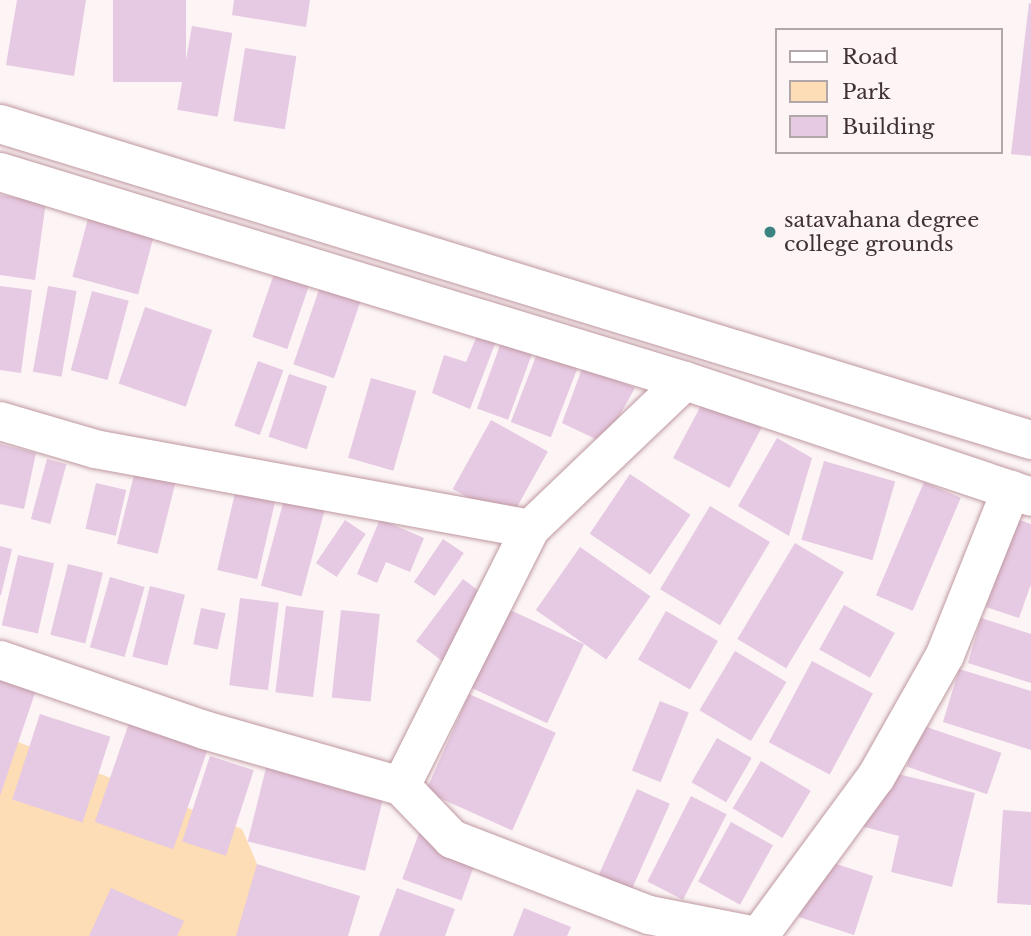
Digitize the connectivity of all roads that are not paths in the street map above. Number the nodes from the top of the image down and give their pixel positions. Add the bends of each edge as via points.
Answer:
1 (0, 124) edge
2 (0, 172) edge
3 (685, 381) junction
4 (0, 421) edge
5 (1031, 440) edge
6 (1021, 493) edge
7 (530, 529) junction
8 (0, 660) edge
9 (401, 786) junction
10 (757, 936) edge

1 - 5 street
2 - 3 street
3 - 6 street
3 - 7 street
4 - 7 street via 95,449
6 - 10 street via 945,655 876,777
7 - 9 street
8 - 9 street via 204,730
9 - 10 street via 452,839 649,915

